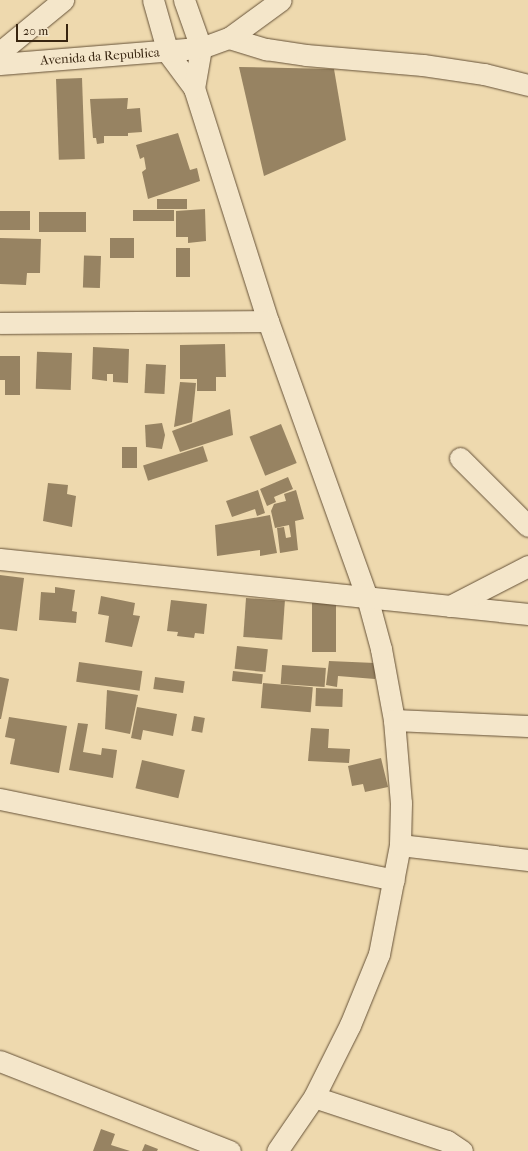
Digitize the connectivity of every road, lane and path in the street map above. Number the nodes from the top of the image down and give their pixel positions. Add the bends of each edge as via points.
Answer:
1 (63, 0) edge
2 (152, 0) edge
3 (184, 0) edge
4 (281, 0) edge
5 (229, 38) junction
6 (200, 48) junction
7 (0, 52) edge
8 (168, 53) junction
9 (0, 64) edge
10 (528, 85) edge
11 (194, 88) junction
12 (268, 321) junction
13 (0, 323) edge
14 (460, 458) dead end
15 (528, 526) edge
16 (0, 559) edge
17 (528, 566) edge
18 (367, 596) junction
19 (450, 606) junction
20 (528, 614) edge
21 (394, 720) junction
22 (528, 726) edge
23 (0, 798) edge
24 (400, 845) junction
25 (528, 860) edge
26 (394, 880) junction
27 (0, 1061) edge
28 (314, 1097) junction
29 (230, 1151) edge
30 (277, 1151) edge
31 (462, 1151) edge

1 - 7 street
2 - 8 street
3 - 6 street
4 - 5 street, Avenida da Republica
5 - 6 street, Avenida da Republica
5 - 10 street via 282,52 423,65 484,74
6 - 8 street, Avenida da Republica
6 - 11 street
8 - 9 street, Avenida da Republica
8 - 11 street
11 - 12 street
12 - 13 street
12 - 18 street
14 - 15 street
16 - 18 street
17 - 19 street
18 - 19 street
18 - 21 street via 381,649
19 - 20 street
21 - 22 street
21 - 24 street via 401,803
23 - 26 street
24 - 25 street
24 - 26 street
26 - 28 street via 379,954 350,1025
27 - 29 street
28 - 30 street
28 - 31 street via 447,1141

